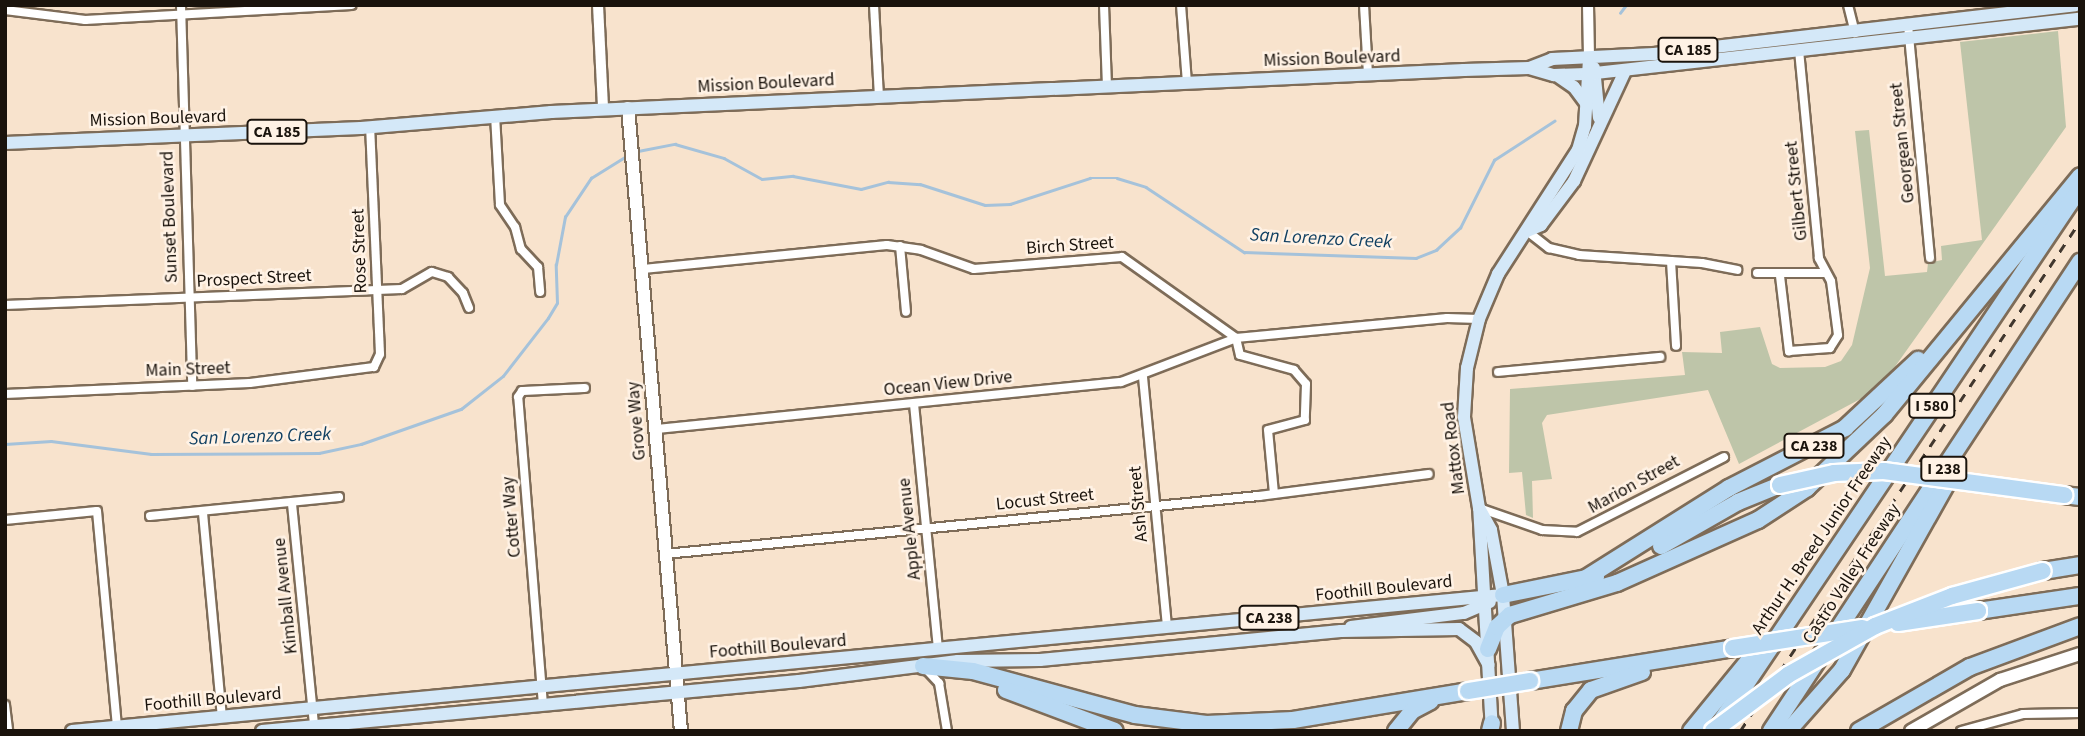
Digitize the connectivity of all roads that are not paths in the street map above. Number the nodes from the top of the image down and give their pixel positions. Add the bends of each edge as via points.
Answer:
1 (181, 5) edge
2 (352, 5) edge
3 (598, 5) edge
4 (874, 5) edge
5 (1104, 5) edge
6 (1181, 5) edge
7 (1364, 5) edge
8 (1588, 5) edge
9 (1848, 5) edge
10 (5, 10) edge
11 (2073, 11) edge
12 (181, 16) junction
13 (1908, 24) junction
14 (1854, 31) junction
15 (1798, 37) junction
16 (1909, 38) junction
17 (1857, 45) junction
18 (1799, 51) junction
19 (1589, 58) junction
20 (1528, 68) junction
21 (1625, 71) junction
22 (1592, 74) junction
23 (1368, 75) junction
24 (1554, 75) junction
25 (1186, 83) junction
26 (1107, 86) junction
27 (879, 96) junction
28 (1587, 104) junction
29 (628, 108) junction
30 (603, 109) junction
31 (495, 115) junction
32 (370, 128) junction
33 (1598, 129) junction
34 (184, 136) junction
35 (5, 143) edge
36 (2080, 176) edge
37 (2080, 189) edge
38 (1527, 231) junction
39 (900, 246) junction
40 (1930, 258) dead end
41 (1671, 261) junction
42 (2080, 262) edge
43 (2007, 266) junction
44 (643, 269) junction
45 (1737, 270) dead end
46 (1757, 273) dead end
47 (1825, 273) junction
48 (1780, 276) junction
49 (377, 289) junction
50 (540, 292) dead end
51 (189, 298) junction
52 (5, 304) edge
53 (469, 308) dead end
54 (906, 312) dead end
55 (1479, 319) junction
56 (1236, 338) junction
57 (1676, 346) dead end
58 (1660, 357) dead end
59 (370, 369) joint
60 (2010, 369) junction
61 (1498, 372) dead end
62 (1143, 377) junction
63 (192, 386) junction
64 (585, 388) dead end
65 (5, 394) edge
66 (914, 404) junction
67 (656, 429) junction
68 (1724, 457) dead end
69 (1429, 474) dead end
70 (1274, 494) junction
71 (2072, 496) edge
72 (339, 497) dead end
73 (292, 504) junction
74 (1155, 505) junction
75 (1479, 508) junction
76 (203, 513) junction
77 (1716, 514) junction
78 (150, 516) dead end
79 (5, 520) edge
80 (925, 529) junction
81 (665, 554) junction
82 (2080, 565) edge
83 (1586, 578) junction
84 (1503, 595) junction
85 (1577, 595) junction
86 (2080, 596) edge
87 (1486, 601) junction
88 (1504, 618) junction
89 (1786, 624) junction
90 (2080, 626) edge
91 (1167, 628) junction
92 (1341, 631) junction
93 (1733, 648) junction
94 (938, 650) junction
95 (2080, 654) edge
96 (1488, 657) junction
97 (923, 666) junction
98 (677, 674) junction
99 (541, 686) junction
100 (1468, 691) junction
101 (678, 692) junction
102 (5, 705) edge
103 (543, 705) junction
104 (314, 708) junction
105 (2080, 713) edge
106 (222, 717) junction
107 (117, 726) junction
108 (314, 726) junction
109 (1491, 728) edge
110 (8, 731) edge
111 (72, 731) edge
112 (262, 731) edge
113 (681, 731) edge
114 (947, 731) edge
115 (1113, 731) edge
116 (1396, 731) edge
117 (1513, 731) edge
118 (1569, 731) edge
119 (1691, 731) edge
120 (1714, 731) edge
121 (1771, 731) edge
122 (1788, 731) edge
123 (1859, 731) edge
124 (1911, 731) edge
125 (1961, 731) edge

1 - 12 street, Sunset Boulevard
2 - 12 street
3 - 30 street
4 - 27 street
5 - 26 street
6 - 25 street
7 - 23 street
8 - 19 street
9 - 14 street
10 - 12 street via 78,20
11 - 13 main road, Mission Boulevard / CA 185
11 - 16 main road, Mission Boulevard / CA 185
12 - 34 street, Sunset Boulevard
13 - 14 main road, Mission Boulevard / CA 185
13 - 16 street, Georgean Street
14 - 15 main road, Mission Boulevard / CA 185
14 - 17 street
15 - 18 street, Gilbert Street
15 - 19 main road, Mission Boulevard / CA 185
16 - 17 main road, Mission Boulevard / CA 185
16 - 40 street, Georgean Street
17 - 18 main road, Mission Boulevard / CA 185
18 - 21 main road, Mission Boulevard / CA 185
18 - 47 street, Gilbert Street via 1819,258
19 - 20 main road, Mission Boulevard / CA 185 via 1552,59
19 - 22 main road, Mattox Road
20 - 23 main road, Mission Boulevard / CA 185
20 - 24 main road, Mission Boulevard / CA 185
21 - 22 main road, Mission Boulevard / CA 185
21 - 33 main road, Mattox Road
22 - 24 main road, Mission Boulevard / CA 185
22 - 28 main road, Mattox Road
22 - 33 main road, Mattox Road
23 - 25 main road, Mission Boulevard / CA 185
24 - 28 main road via 1574,86
25 - 26 main road, Mission Boulevard / CA 185
26 - 27 main road, Mission Boulevard / CA 185
27 - 29 main road, Mission Boulevard / CA 185
28 - 38 main road, Mattox Road via 1578,150
29 - 30 main road, Mission Boulevard / CA 185
29 - 44 main road, Grove Way
30 - 31 main road, Mission Boulevard / CA 185
31 - 32 main road, Mission Boulevard / CA 185
31 - 50 street via 500,205 518,232 521,249 538,267
32 - 34 main road, Mission Boulevard / CA 185
32 - 49 street, Rose Street
33 - 38 main road, Mattox Road via 1574,181 1541,225
34 - 35 main road, Mission Boulevard / CA 185
34 - 51 street, Sunset Boulevard
36 - 43 highway, CA 238
37 - 89 highway, Arthur H. Breed Junior Freeway / I 580
38 - 41 street via 1557,251
38 - 55 main road, Mattox Road via 1498,274
39 - 44 street, Birch Street
39 - 54 street
39 - 56 street, Birch Street via 974,269 1127,259
41 - 45 street
41 - 57 street
42 - 60 highway, Castro Valley Freeway / I 238
43 - 83 highway, CA 238 via 1852,423 1728,488
43 - 85 highway via 1884,415 1807,488 1766,515 1699,548
44 - 67 main road, Grove Way
46 - 48 street
47 - 48 street
47 - 48 street, Gilbert Street via 1833,290 1836,342 1830,348 1789,351
49 - 51 street, Prospect Street
49 - 53 street, Prospect Street via 401,289 432,272 441,272 463,293
49 - 59 street, Rose Street via 380,358
51 - 52 street, Prospect Street
51 - 63 street, Sunset Boulevard
55 - 56 street via 1455,317
55 - 75 main road, Mattox Road via 1468,358 1464,408
56 - 62 street, Ocean View Drive
56 - 70 street, Birch Street via 1240,355 1294,370 1306,384 1305,421 1268,430
58 - 61 street
59 - 63 street, Main Street
60 - 121 highway, Castro Valley Freeway / I 238
60 - 122 highway via 1842,670
62 - 66 street, Ocean View Drive
62 - 74 street, Ash Street
63 - 65 street, Main Street
64 - 99 street, Cotter Way via 522,391 518,397
66 - 67 street, Ocean View Drive
66 - 80 street, Apple Avenue
67 - 81 main road, Grove Way
68 - 75 street, Marion Street via 1577,532 1548,532
69 - 70 street, Locust Street
70 - 74 street, Locust Street
71 - 77 highway, bridge via 1876,471 1780,485
72 - 73 street
73 - 76 street
73 - 104 street, Kimball Avenue
74 - 80 street, Locust Street
74 - 91 street, Ash Street
75 - 84 main road via 1491,530
75 - 87 main road
76 - 78 street
76 - 106 street
77 - 83 highway via 1629,564
77 - 85 highway via 1703,528 1653,558
79 - 107 street via 97,512
80 - 81 street, Locust Street
80 - 94 street, Apple Avenue
81 - 98 main road, Grove Way
82 - 120 highway, I 580, bridge via 1952,596 1875,626 1781,679
83 - 84 highway, CA 238
84 - 87 main road, CA 238
84 - 88 main road
85 - 88 highway
86 - 93 highway, bridge
87 - 91 main road, Foothill Boulevard / CA 238
87 - 92 main road, Foothill Boulevard via 1464,613 1367,621
87 - 96 main road
88 - 96 highway
88 - 117 main road
89 - 119 highway via 1755,652
89 - 120 highway, Arthur H. Breed Junior Freeway / I 580
90 - 123 highway via 1962,671
91 - 94 main road, Foothill Boulevard / CA 238
92 - 96 main road via 1455,628 1474,639
92 - 97 main road, Foothill Boulevard
93 - 100 highway, bridge
93 - 118 highway via 1601,684 1579,702
94 - 98 main road, Foothill Boulevard
95 - 124 main road via 2000,680
96 - 109 main road
97 - 100 highway via 973,671 1126,713 1206,724 1275,722
97 - 101 main road, Foothill Boulevard
97 - 114 street via 939,683
97 - 115 highway via 974,678
98 - 99 main road, Foothill Boulevard
98 - 101 main road, Grove Way
99 - 103 street, Cotter Way
99 - 104 main road, Foothill Boulevard
100 - 116 highway via 1421,706
101 - 103 main road, Foothill Boulevard
101 - 113 main road, Grove Way
102 - 110 street
103 - 108 main road, Foothill Boulevard
104 - 106 main road, Foothill Boulevard
104 - 108 street, Kimball Avenue
105 - 125 street via 2042,712 1970,725
106 - 107 main road, Foothill Boulevard
107 - 111 main road, Foothill Boulevard
108 - 112 main road, Foothill Boulevard

